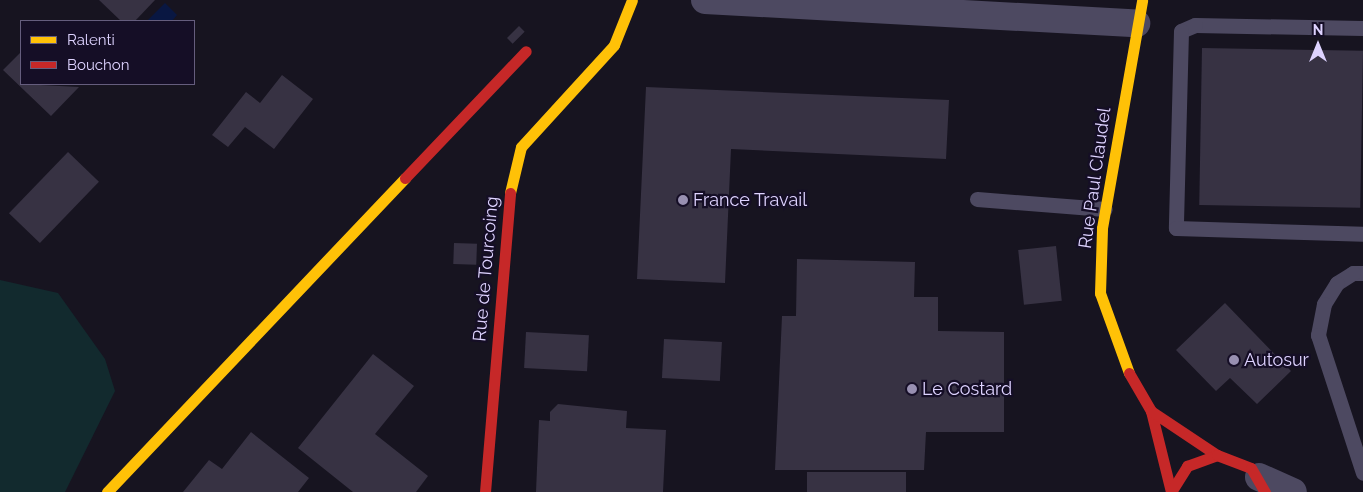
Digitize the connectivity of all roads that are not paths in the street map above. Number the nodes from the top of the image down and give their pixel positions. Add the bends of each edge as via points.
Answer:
1 (632, 0) edge
2 (705, 0) edge
3 (1139, 12) edge
4 (1363, 28) edge
5 (526, 51) dead end
6 (977, 199) dead end
7 (1106, 209) junction
8 (1363, 234) edge
9 (1363, 273) edge
10 (1151, 411) junction
11 (1217, 455) junction
12 (1363, 473) edge
13 (1262, 485) edge
14 (107, 492) edge
15 (485, 492) edge
16 (1171, 492) edge
17 (1293, 492) edge

1 - 15 street, Rue de Tourcoing via 614,45 521,147 506,208
2 - 3 street
3 - 7 street, Rue Paul Claudel
4 - 8 lane via 1195,25 1181,31 1176,228
5 - 14 street
6 - 7 lane
7 - 10 street, Rue Paul Claudel via 1100,293 1121,360
9 - 12 lane via 1353,273 1337,283 1324,304 1318,335
10 - 11 street, Rue Paul Claudel
10 - 16 street, Rue Paul Claudel
11 - 13 street, Rue Paul Claudel via 1241,461
11 - 16 street via 1187,466
13 - 17 street

